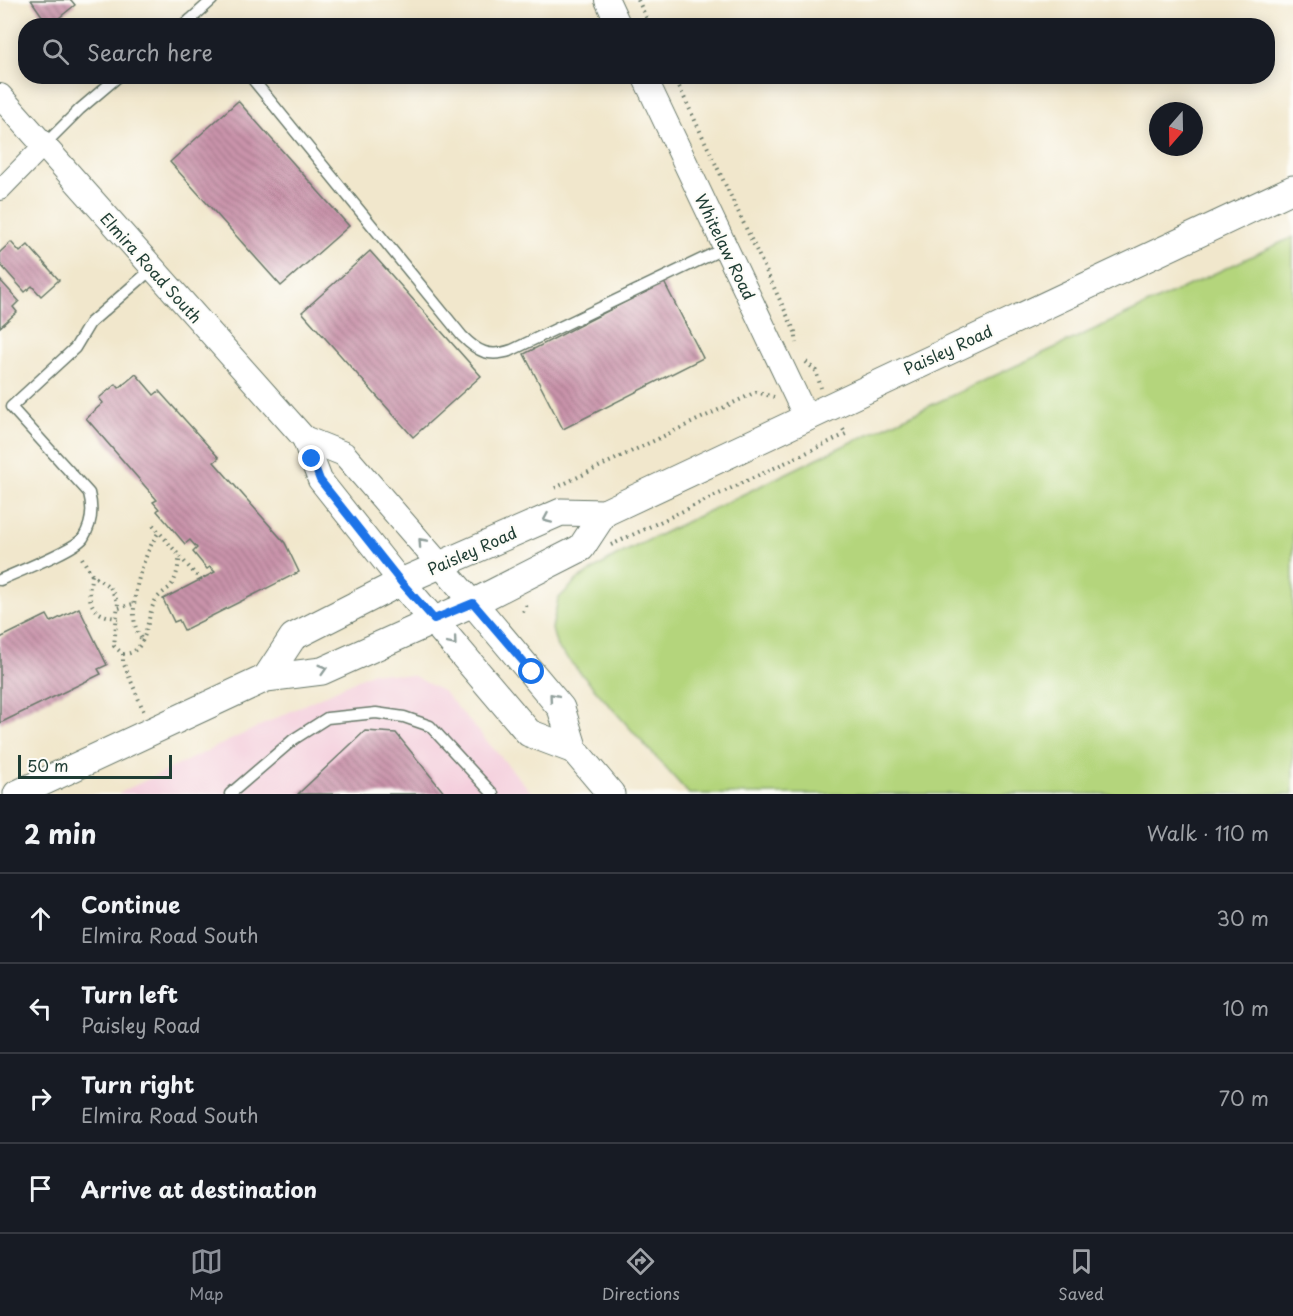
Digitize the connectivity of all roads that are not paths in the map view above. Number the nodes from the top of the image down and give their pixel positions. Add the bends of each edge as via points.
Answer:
1 (212, 0) edge
2 (607, 0) edge
3 (196, 18) edge
4 (615, 18) edge
5 (110, 84) edge
6 (257, 84) edge
7 (648, 84) edge
8 (0, 96) edge
9 (43, 146) junction
10 (1293, 189) edge
11 (0, 190) edge
12 (725, 248) junction
13 (152, 269) junction
14 (806, 417) junction
15 (304, 438) junction
16 (604, 513) junction
17 (442, 564) junction
18 (0, 580) edge
19 (401, 582) junction
20 (473, 603) junction
21 (434, 619) junction
22 (266, 678) junction
23 (574, 750) junction
24 (16, 794) edge
25 (230, 794) edge
26 (493, 794) edge
27 (611, 794) edge

1 - 3 lane
2 - 4 street
5 - 9 lane
6 - 12 lane via 462,336 482,352 492,355 512,350
7 - 12 street, Whitelaw Road
8 - 9 street, Elmira Road South
9 - 11 street
9 - 13 street, Elmira Road South
10 - 14 main road, Paisley Road
12 - 14 street, Whitelaw Road
13 - 15 street, Elmira Road South
13 - 18 lane via 90,324 75,348 11,406 89,493 92,504 82,540
14 - 16 main road, Paisley Road
17 -> 15 street, Elmira Road South via 344,454
15 - 19 street, Elmira Road South via 320,480
16 -> 17 main road, Paisley Road via 561,512
16 - 20 main road via 581,548
17 - 19 main road, Paisley Road
17 - 20 street, Elmira Road South
19 - 21 main road, Elmira Road South
19 - 22 main road, Paisley Road via 293,637
20 - 21 main road
23 -> 20 main road, Elmira Road South via 561,708
22 -> 21 main road via 322,671
21 -> 23 main road, Elmira Road South via 530,734
22 - 24 main road
23 - 27 main road, Elmira Road South
25 - 26 lane via 294,739 327,718 376,713 430,726

